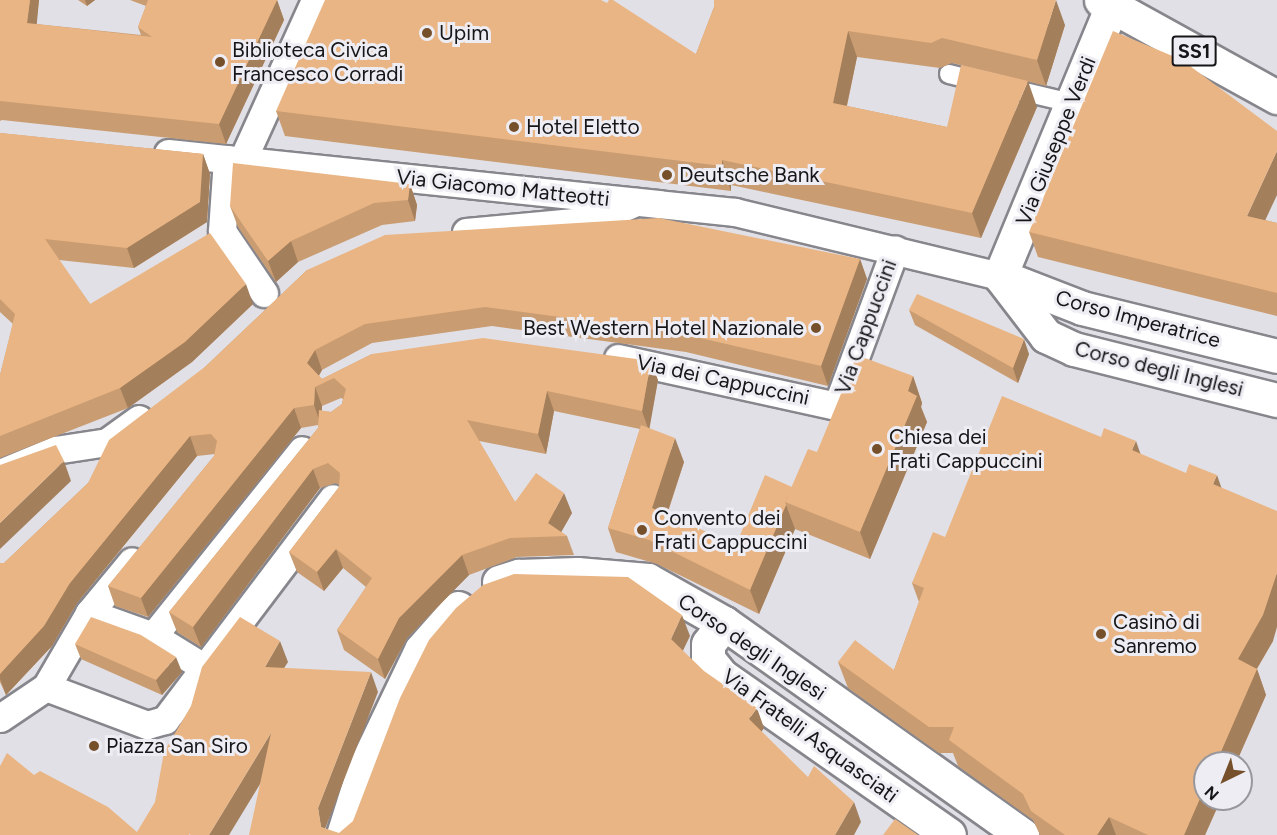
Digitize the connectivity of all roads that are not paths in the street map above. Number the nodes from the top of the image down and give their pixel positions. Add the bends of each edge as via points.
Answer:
1 (315, 0) edge
2 (1106, 3) edge
3 (949, 74) dead end
4 (1277, 97) edge
5 (1071, 103) junction
6 (137, 150) edge
7 (234, 160) junction
8 (638, 202) junction
9 (222, 231) junction
10 (435, 236) edge
11 (198, 246) edge
12 (895, 249) junction
13 (1000, 276) junction
14 (273, 306) edge
15 (593, 354) edge
16 (1277, 356) edge
17 (1277, 400) edge
18 (837, 406) joint
19 (158, 411) edge
20 (313, 438) edge
21 (107, 442) junction
22 (93, 472) edge
23 (0, 473) edge
24 (333, 498) edge
25 (147, 543) edge
26 (89, 612) junction
27 (724, 623) junction
28 (153, 636) junction
29 (205, 668) junction
30 (46, 687) junction
31 (0, 718) edge
32 (343, 835) edge
33 (949, 835) edge
34 (1022, 835) edge

1 - 7 street
2 - 4 street, SS1
2 - 5 street, Via Giuseppe Verdi
3 - 5 lane
5 - 13 street, Via Giuseppe Verdi
6 - 7 street, Via Giacomo Matteotti
7 - 8 street, Via Giacomo Matteotti
7 - 9 street
8 - 10 street via 596,220
8 - 12 street, Via Giacomo Matteotti via 735,212
9 - 11 street
9 - 14 street
12 - 13 street, Via Giacomo Matteotti
12 - 18 street, Via Cappuccini
13 - 16 street, Corso Imperatrice via 1082,308
13 - 17 street, Corso degli Inglesi via 1046,336 1074,349
15 - 18 street, Via dei Cappuccini via 684,368
19 - 21 street
20 - 28 street
21 - 22 street
21 - 23 street via 55,450
24 - 29 street
25 - 26 street
26 - 28 street
26 - 30 street
27 - 32 street, Corso degli Inglesi via 648,580 518,576 481,589 421,650 363,771
27 - 33 street, Via Fratelli Asquasciati via 708,644 708,659 722,676
27 - 34 street, Corso degli Inglesi
28 - 29 street
29 - 30 street via 177,709 165,720 147,725
30 - 31 street

